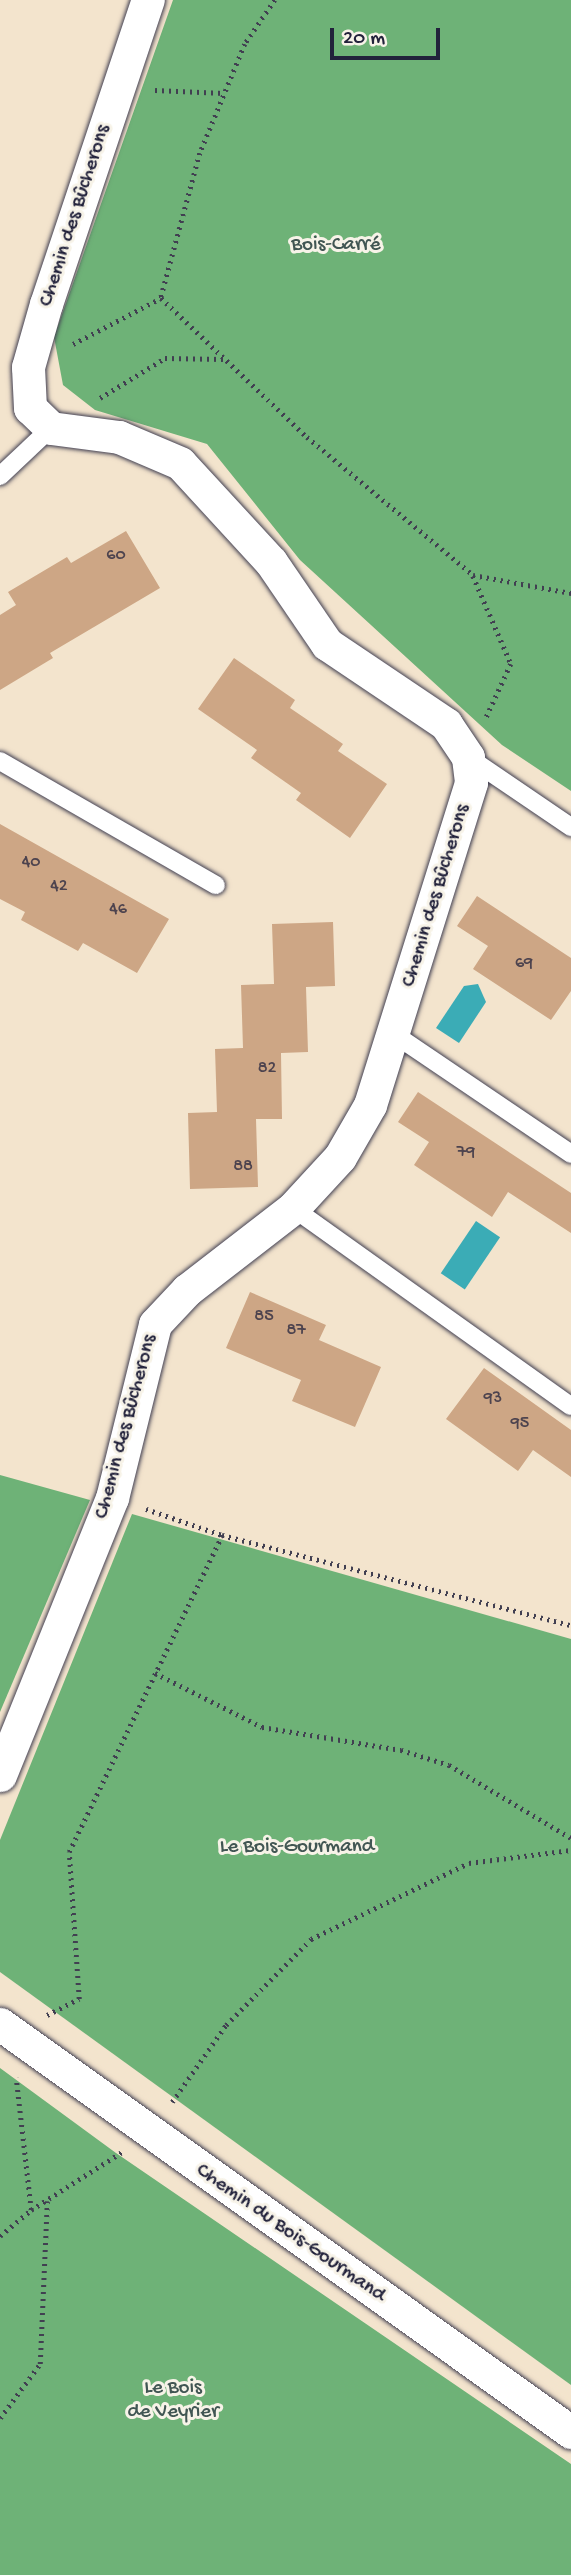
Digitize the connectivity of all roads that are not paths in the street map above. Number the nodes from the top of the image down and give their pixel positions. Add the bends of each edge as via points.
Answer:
1 (148, 0) edge
2 (51, 428) junction
3 (0, 476) edge
4 (468, 757) junction
5 (0, 761) edge
6 (571, 827) edge
7 (216, 885) dead end
8 (394, 1034) junction
9 (571, 1154) edge
10 (293, 1208) junction
11 (571, 1406) edge
12 (0, 1774) edge
13 (6, 2029) edge
14 (571, 2432) edge

1 - 2 street, Chemin des Bûcherons via 28,367 30,408
2 - 3 lane
2 - 4 street via 119,437 180,463 271,562 327,644 446,724
4 - 6 lane
4 - 8 street, Chemin des Bûcherons via 471,782 466,808
5 - 7 lane
8 - 9 lane
8 - 10 street, Chemin des Bûcherons via 370,1105 340,1157
10 - 11 lane
10 - 12 street, Chemin des Bûcherons via 187,1290 155,1324 113,1497
13 - 14 street, Chemin du Bois-Gourmand

